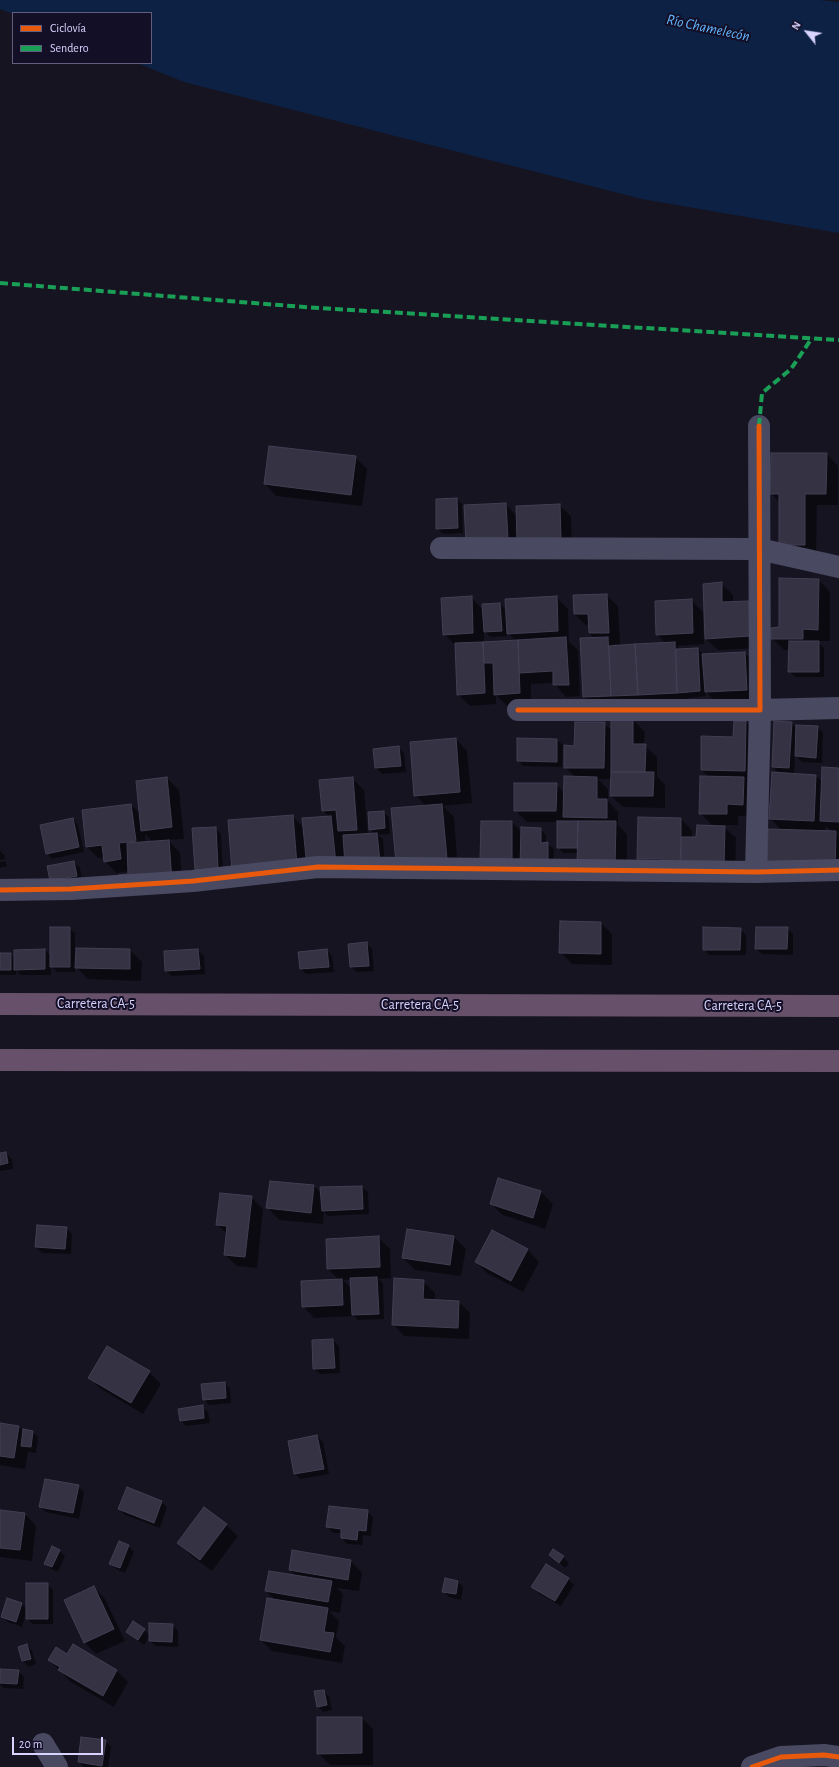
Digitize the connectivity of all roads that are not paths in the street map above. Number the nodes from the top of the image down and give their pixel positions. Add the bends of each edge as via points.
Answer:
1 (759, 426) dead end
2 (441, 548) dead end
3 (759, 549) junction
4 (839, 567) edge
5 (839, 708) edge
6 (518, 710) dead end
7 (760, 710) junction
8 (839, 870) edge
9 (756, 872) junction
10 (0, 890) edge
11 (0, 1004) edge
12 (839, 1006) edge
13 (0, 1060) edge
14 (839, 1061) edge
15 (43, 1744) dead end
16 (839, 1758) edge
17 (57, 1767) edge
18 (752, 1767) edge

1 - 3 street
2 - 3 street
3 - 4 street
3 - 7 street
5 - 7 street
6 - 7 street
7 - 9 street
8 - 9 street
9 - 10 street via 318,867 185,881 71,889
11 - 12 highway, Carretera CA-5
13 - 14 highway
15 - 17 street
16 - 18 street via 824,1755 781,1757

